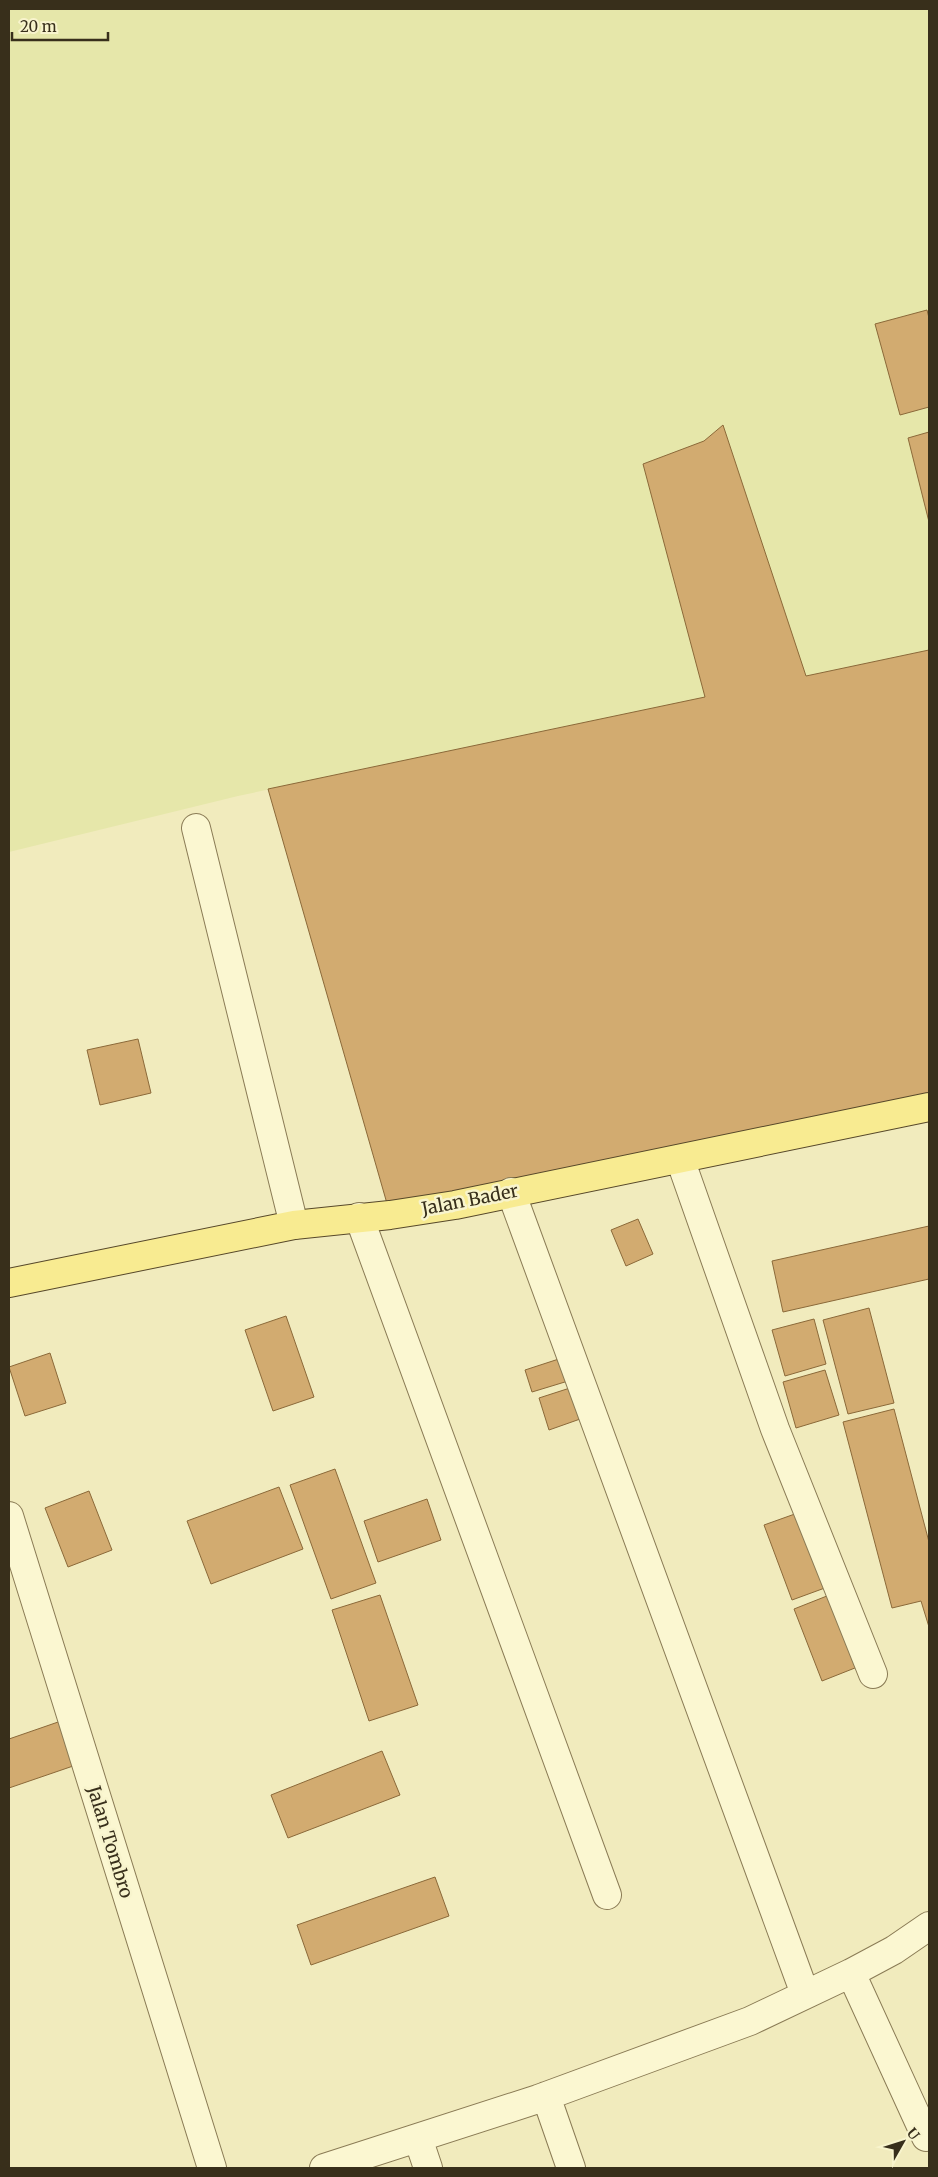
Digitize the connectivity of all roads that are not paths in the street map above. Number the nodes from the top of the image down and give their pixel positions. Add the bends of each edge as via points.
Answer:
1 (196, 828) dead end
2 (929, 1107) edge
3 (680, 1159) junction
4 (511, 1192) junction
5 (359, 1217) junction
6 (294, 1225) junction
7 (9, 1283) edge
8 (9, 1516) edge
9 (873, 1674) dead end
10 (607, 1896) dead end
11 (929, 1926) edge
12 (851, 1973) junction
13 (805, 1994) junction
14 (546, 2096) junction
15 (926, 2137) dead end
16 (418, 2138) junction
17 (212, 2168) edge
18 (324, 2168) edge
19 (428, 2168) edge
20 (571, 2168) edge

1 - 6 street
2 - 3 main road, Jalan Bader
3 - 4 main road, Jalan Bader
3 - 9 street via 775,1429
4 - 5 main road, Jalan Bader via 455,1205
4 - 13 street
5 - 6 main road, Jalan Bader
5 - 10 street
6 - 7 main road, Jalan Bader
8 - 17 street, Jalan Tombro
11 - 12 street
12 - 13 street
12 - 15 street
13 - 14 street via 750,2021
14 - 16 street
14 - 20 street
16 - 18 street
16 - 19 street

